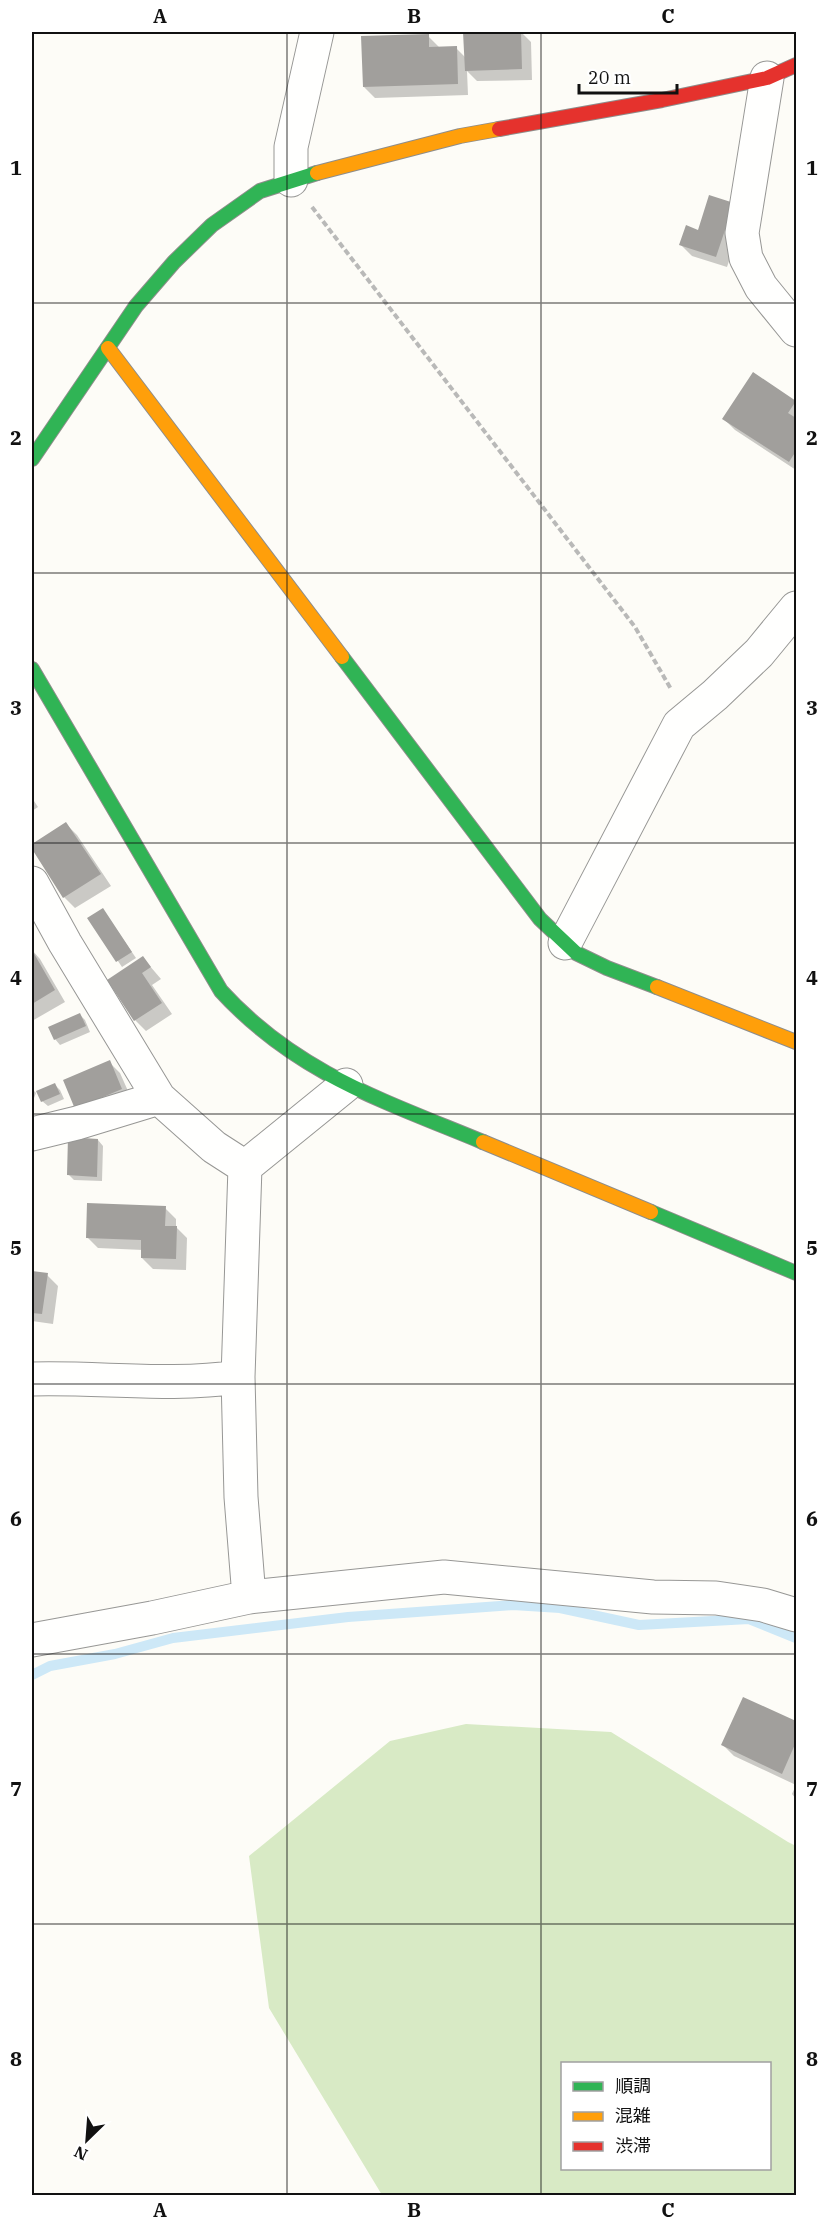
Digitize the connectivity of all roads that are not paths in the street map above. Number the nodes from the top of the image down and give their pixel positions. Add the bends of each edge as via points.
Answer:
1 (317, 32) edge
2 (782, 72) edge
3 (291, 180) junction
4 (796, 330) edge
5 (108, 348) junction
6 (32, 459) edge
7 (796, 608) edge
8 (32, 669) edge
9 (32, 883) edge
10 (565, 943) junction
11 (796, 1042) edge
12 (346, 1085) junction
13 (159, 1098) junction
14 (32, 1134) edge
15 (245, 1167) junction
16 (796, 1273) edge
17 (238, 1377) junction
18 (32, 1379) edge
19 (249, 1597) junction
20 (796, 1615) edge
21 (32, 1640) edge

1 - 3 street via 291,147
2 - 3 street via 662,100 460,136
2 - 4 street via 742,234 746,258 761,288
3 - 5 street via 260,191 212,225 136,306
5 - 6 street
5 - 10 street via 540,919
7 - 10 street via 759,653 680,725
8 - 12 street via 221,991 257,1029 299,1060
9 - 13 street
10 - 11 street via 607,968
12 - 15 street
12 - 16 street
13 - 14 street
13 - 15 street via 214,1147
15 - 17 street
17 - 18 street via 138,1382
17 - 19 street
19 - 20 street via 444,1578 716,1598
19 - 21 street

